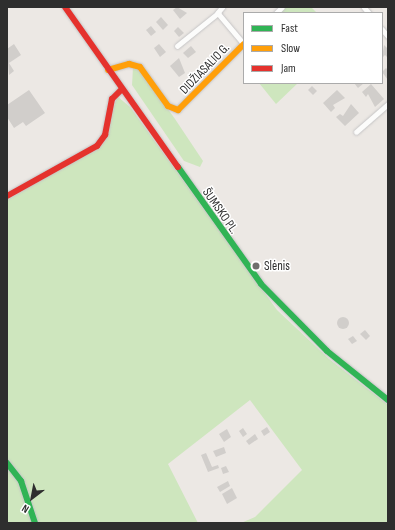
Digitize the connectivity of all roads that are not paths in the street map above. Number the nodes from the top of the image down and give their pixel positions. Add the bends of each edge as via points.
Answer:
1 (64, 7) edge
2 (223, 7) edge
3 (218, 13) junction
4 (243, 43) edge
5 (243, 45) edge
6 (177, 46) dead end
7 (108, 70) junction
8 (122, 89) junction
9 (388, 104) edge
10 (356, 132) dead end
11 (7, 196) edge
12 (388, 400) edge
13 (7, 463) edge
14 (35, 523) edge

1 - 7 main road, ŠUMSKO PL.
2 - 3 street
3 - 4 street
3 - 6 street
5 - 7 main road, DIDŽIASALIO G. via 178,110 168,106 140,67 129,64
7 - 8 main road, ŠUMSKO PL.
8 - 11 main road via 112,99 105,135 97,146
8 - 12 main road, ŠUMSKO PL. via 261,284 327,351
9 - 10 street
13 - 14 main road via 21,481

